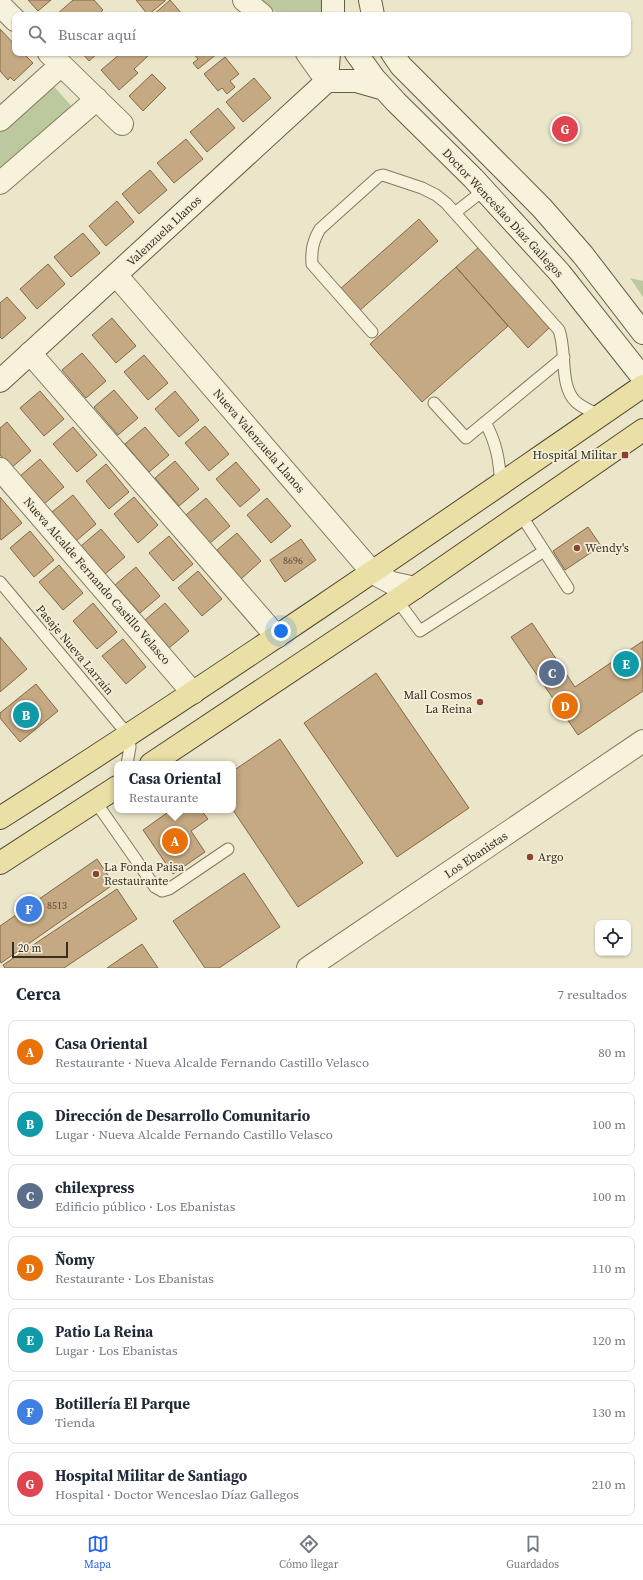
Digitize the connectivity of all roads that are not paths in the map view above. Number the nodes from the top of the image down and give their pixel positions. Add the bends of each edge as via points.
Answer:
1 (244, 0) edge
2 (0, 5) edge
3 (258, 12) edge
4 (12, 17) edge
5 (309, 56) edge
6 (329, 56) edge
7 (358, 56) edge
8 (394, 56) edge
9 (55, 59) edge
10 (327, 81) junction
11 (384, 89) junction
12 (97, 100) junction
13 (0, 120) edge
14 (122, 124) dead end
15 (0, 183) edge
16 (484, 190) junction
17 (456, 212) junction
18 (116, 274) junction
19 (372, 332) dead end
20 (643, 333) edge
21 (30, 353) junction
22 (564, 357) junction
23 (643, 378) edge
24 (0, 381) edge
25 (643, 386) edge
26 (434, 402) dead end
27 (601, 416) junction
28 (485, 422) junction
29 (643, 430) edge
30 (0, 469) edge
31 (501, 484) junction
32 (521, 515) junction
33 (544, 551) junction
34 (373, 573) junction
35 (0, 582) edge
36 (415, 588) junction
37 (568, 588) dead end
38 (397, 600) junction
39 (277, 637) junction
40 (193, 693) junction
41 (130, 736) junction
42 (643, 741) edge
43 (128, 761) edge
44 (156, 761) edge
45 (114, 788) edge
46 (95, 801) junction
47 (0, 818) edge
48 (228, 849) dead end
49 (0, 863) edge
50 (308, 968) edge

1 - 3 street
2 - 4 street
5 - 10 street
6 - 10 street
7 - 11 street, Doctor Wenceslao Díaz Gallegos
8 - 20 street via 401,66 542,208 583,255
9 - 12 street
9 - 13 street
10 - 11 street via 356,81
10 - 18 street, Valenzuela Llanos
11 - 16 street, Doctor Wenceslao Díaz Gallegos
12 - 14 street
12 - 15 street
16 - 17 lane
16 - 23 street, Doctor Wenceslao Díaz Gallegos via 560,273
17 - 19 lane via 436,195 383,175 320,229 311,250 312,264
17 - 22 lane via 555,324 562,337
18 - 21 street, Valenzuela Llanos
18 - 34 street, Nueva Valenzuela Llanos
21 - 24 street, Valenzuela Llanos
21 - 39 street
22 - 27 lane via 567,388 576,402
22 - 28 lane
25 - 27 main road
26 - 28 lane via 466,438
27 - 31 main road
28 - 31 lane via 499,456
29 - 32 main road
30 - 40 street, Nueva Alcalde Fernando Castillo Velasco
31 - 34 main road
32 - 33 lane
32 - 36 main road
33 - 37 lane
33 - 38 lane via 420,631
34 - 36 street, Nueva Valenzuela Llanos via 392,583
34 - 39 main road
35 - 41 lane, Pasaje Nueva Larraín
36 - 38 main road
38 - 44 main road
39 - 40 main road
40 - 41 main road
41 - 43 lane
41 - 47 main road
42 - 50 street, Los Ebanistas
45 - 46 main road
46 - 48 lane via 155,887 162,890 169,889
46 - 49 main road

